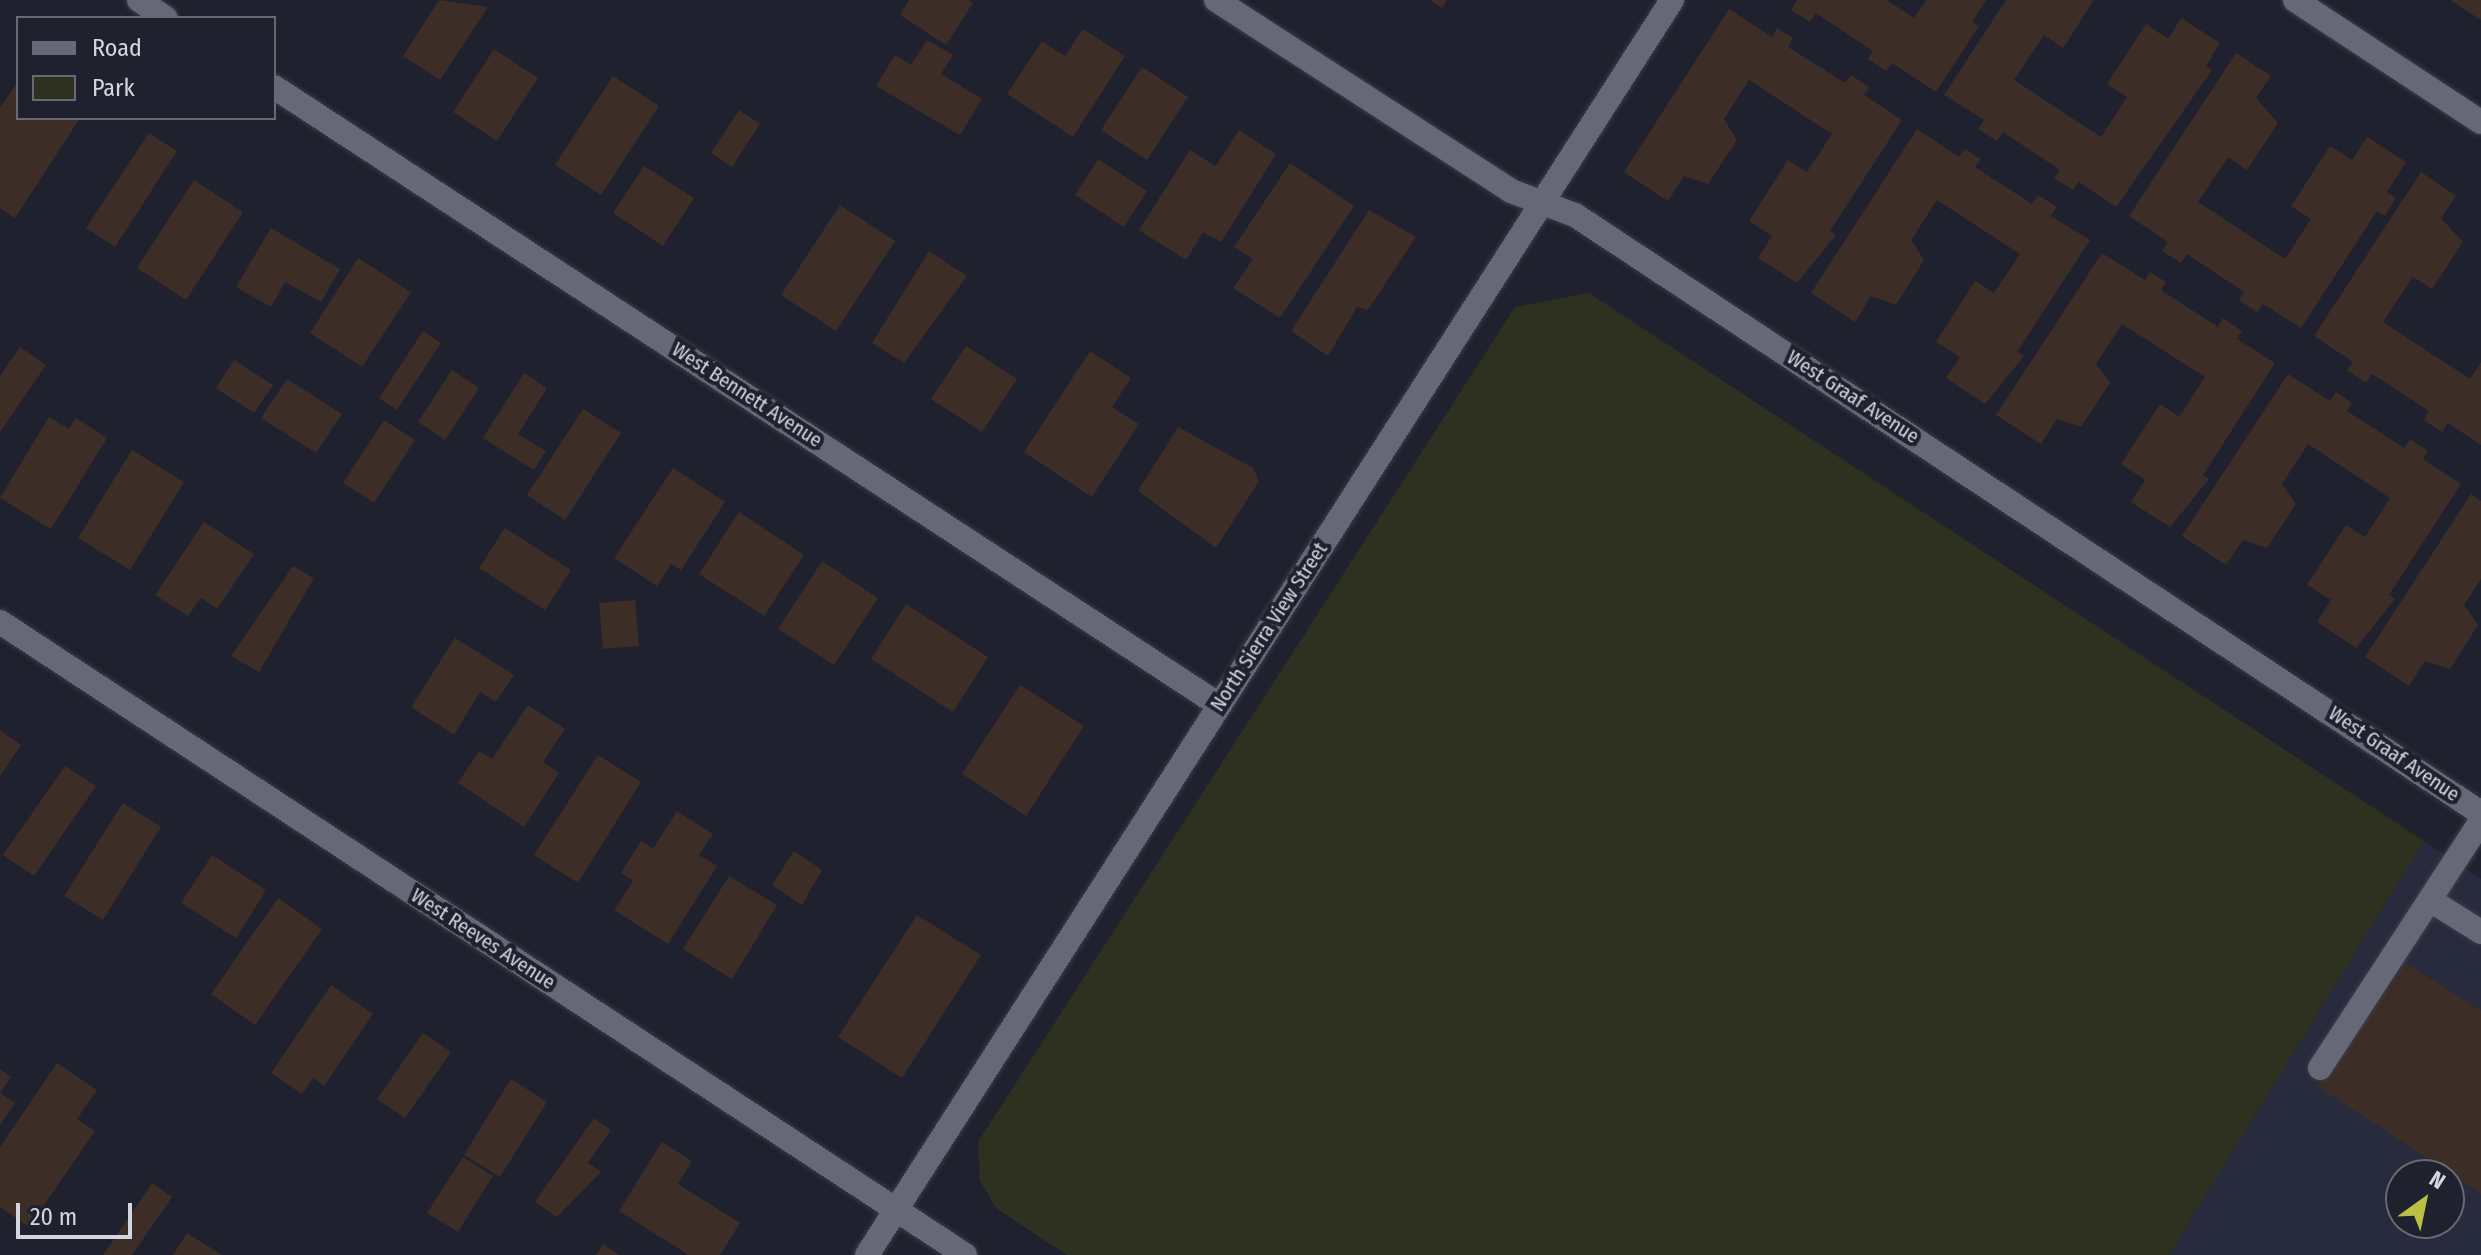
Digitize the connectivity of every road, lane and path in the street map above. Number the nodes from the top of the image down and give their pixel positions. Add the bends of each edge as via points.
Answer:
1 (139, 0) edge
2 (1216, 0) edge
3 (1672, 0) edge
4 (2295, 0) edge
5 (163, 16) edge
6 (276, 88) edge
7 (2481, 122) edge
8 (1539, 206) junction
9 (0, 622) edge
10 (1219, 705) junction
11 (2481, 813) edge
12 (2481, 821) edge
13 (2430, 900) junction
14 (2481, 932) edge
15 (2320, 1068) dead end
16 (896, 1210) junction
17 (867, 1255) edge
18 (965, 1255) edge

1 - 5 street
2 - 8 street, West Graaf Avenue
3 - 8 street, North Sierra View Street
4 - 7 street
6 - 10 street, West Bennett Avenue
8 - 10 street, North Sierra View Street
8 - 11 street, West Graaf Avenue via 1575,215
9 - 16 street, West Reeves Avenue
10 - 16 street, North Sierra View Street
12 - 13 street
13 - 14 street
13 - 15 street
16 - 17 street, North Sierra View Street
16 - 18 street, West Reeves Avenue

